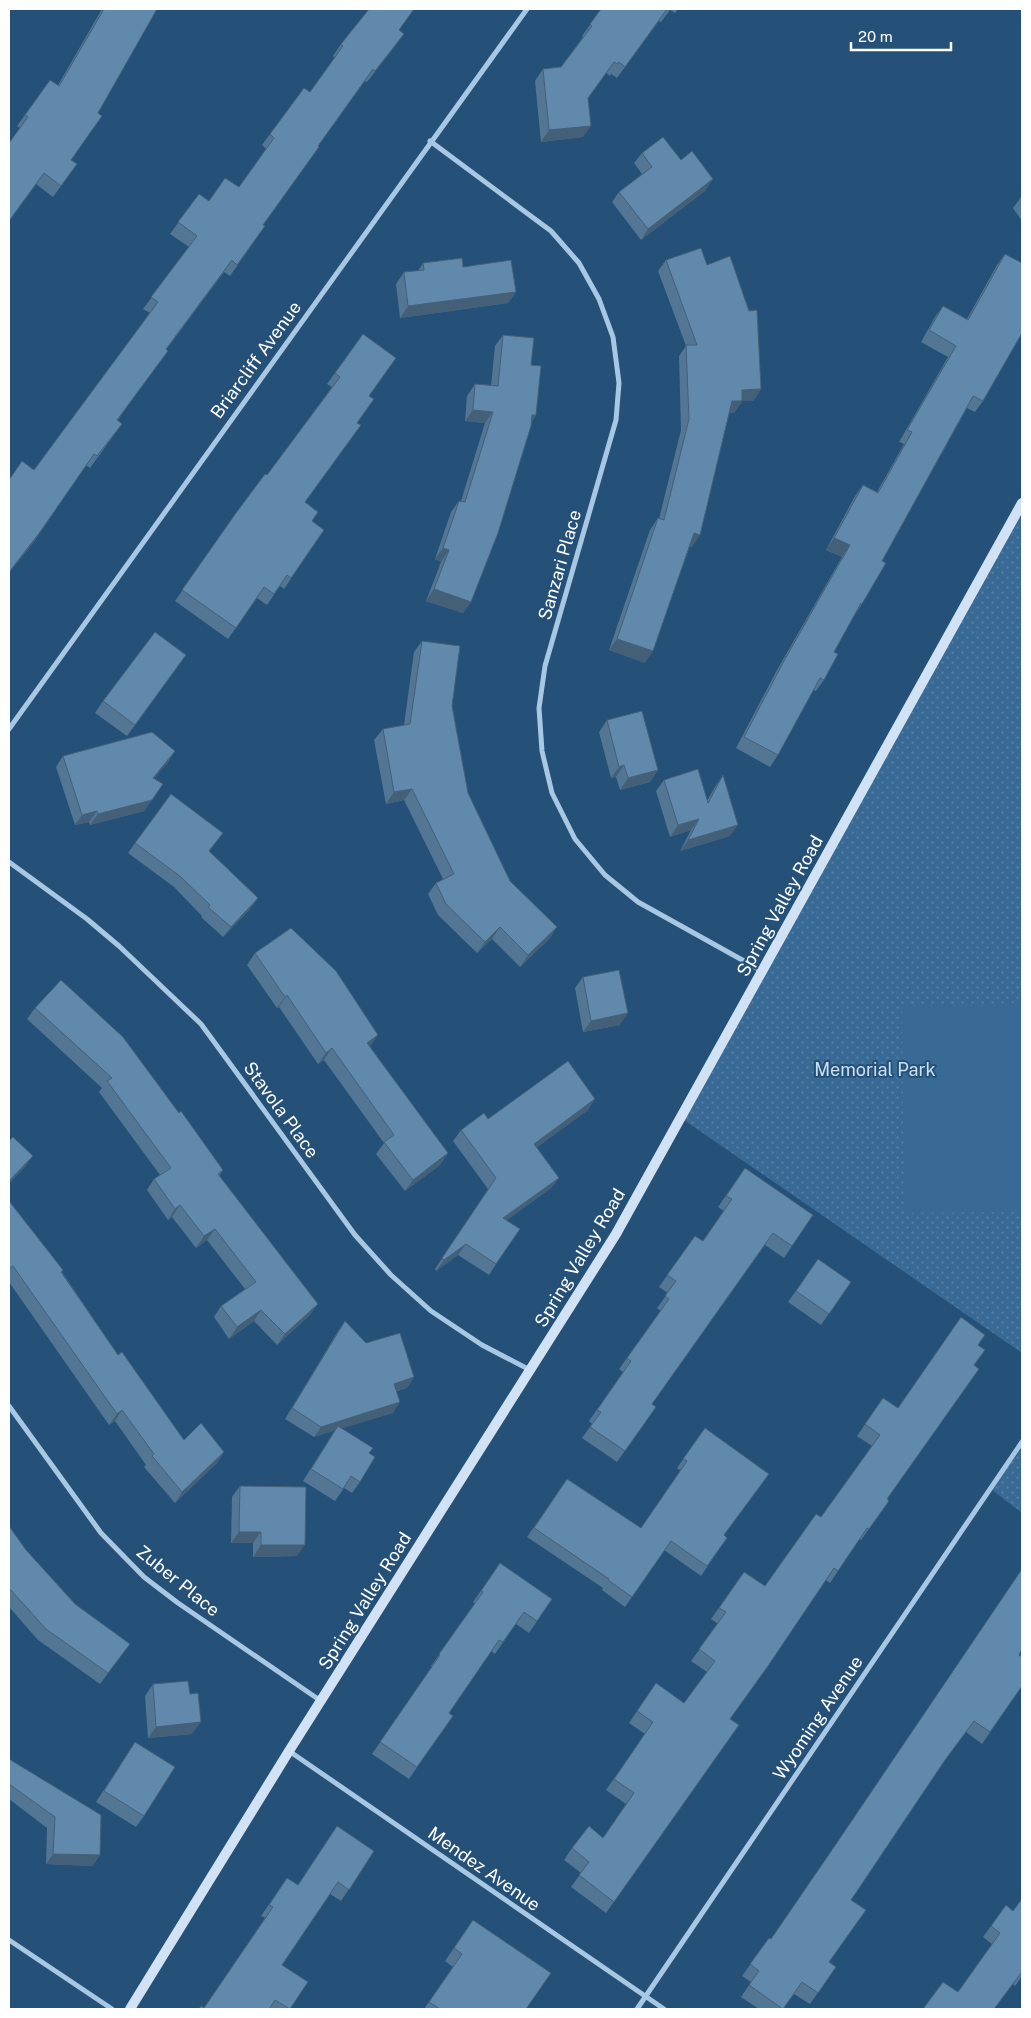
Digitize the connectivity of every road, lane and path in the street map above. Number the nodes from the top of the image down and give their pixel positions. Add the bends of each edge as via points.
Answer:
1 (527, 9) edge
2 (430, 141) junction
3 (1022, 503) edge
4 (9, 729) edge
5 (9, 862) edge
6 (762, 972) junction
7 (530, 1370) junction
8 (9, 1406) edge
9 (1022, 1442) edge
10 (321, 1701) junction
11 (290, 1751) junction
12 (9, 1940) edge
13 (646, 1997) junction
14 (112, 2009) edge
15 (130, 2009) edge
16 (637, 2009) edge
17 (664, 2009) edge

1 - 2 street, Briarcliff Avenue
2 - 4 street, Briarcliff Avenue
2 - 6 street, Sanzari Place via 551,231 587,277 599,298 613,338 619,383 616,420 545,666 539,708 542,751 552,793 575,838 605,875 638,902
3 - 6 street, Spring Valley Road
5 - 7 street, Stavola Place via 119,946 201,1024 355,1235 391,1275 431,1311 482,1346
6 - 7 street, Spring Valley Road via 616,1234
7 - 10 street, Spring Valley Road
8 - 10 street, Zuber Place via 101,1533 144,1577
9 - 13 street, Wyoming Avenue
10 - 11 street, Spring Valley Road
11 - 13 street, Mendez Avenue
11 - 15 street, Spring Valley Road
12 - 14 street
13 - 16 street, Wyoming Avenue
13 - 17 street, Mendez Avenue

